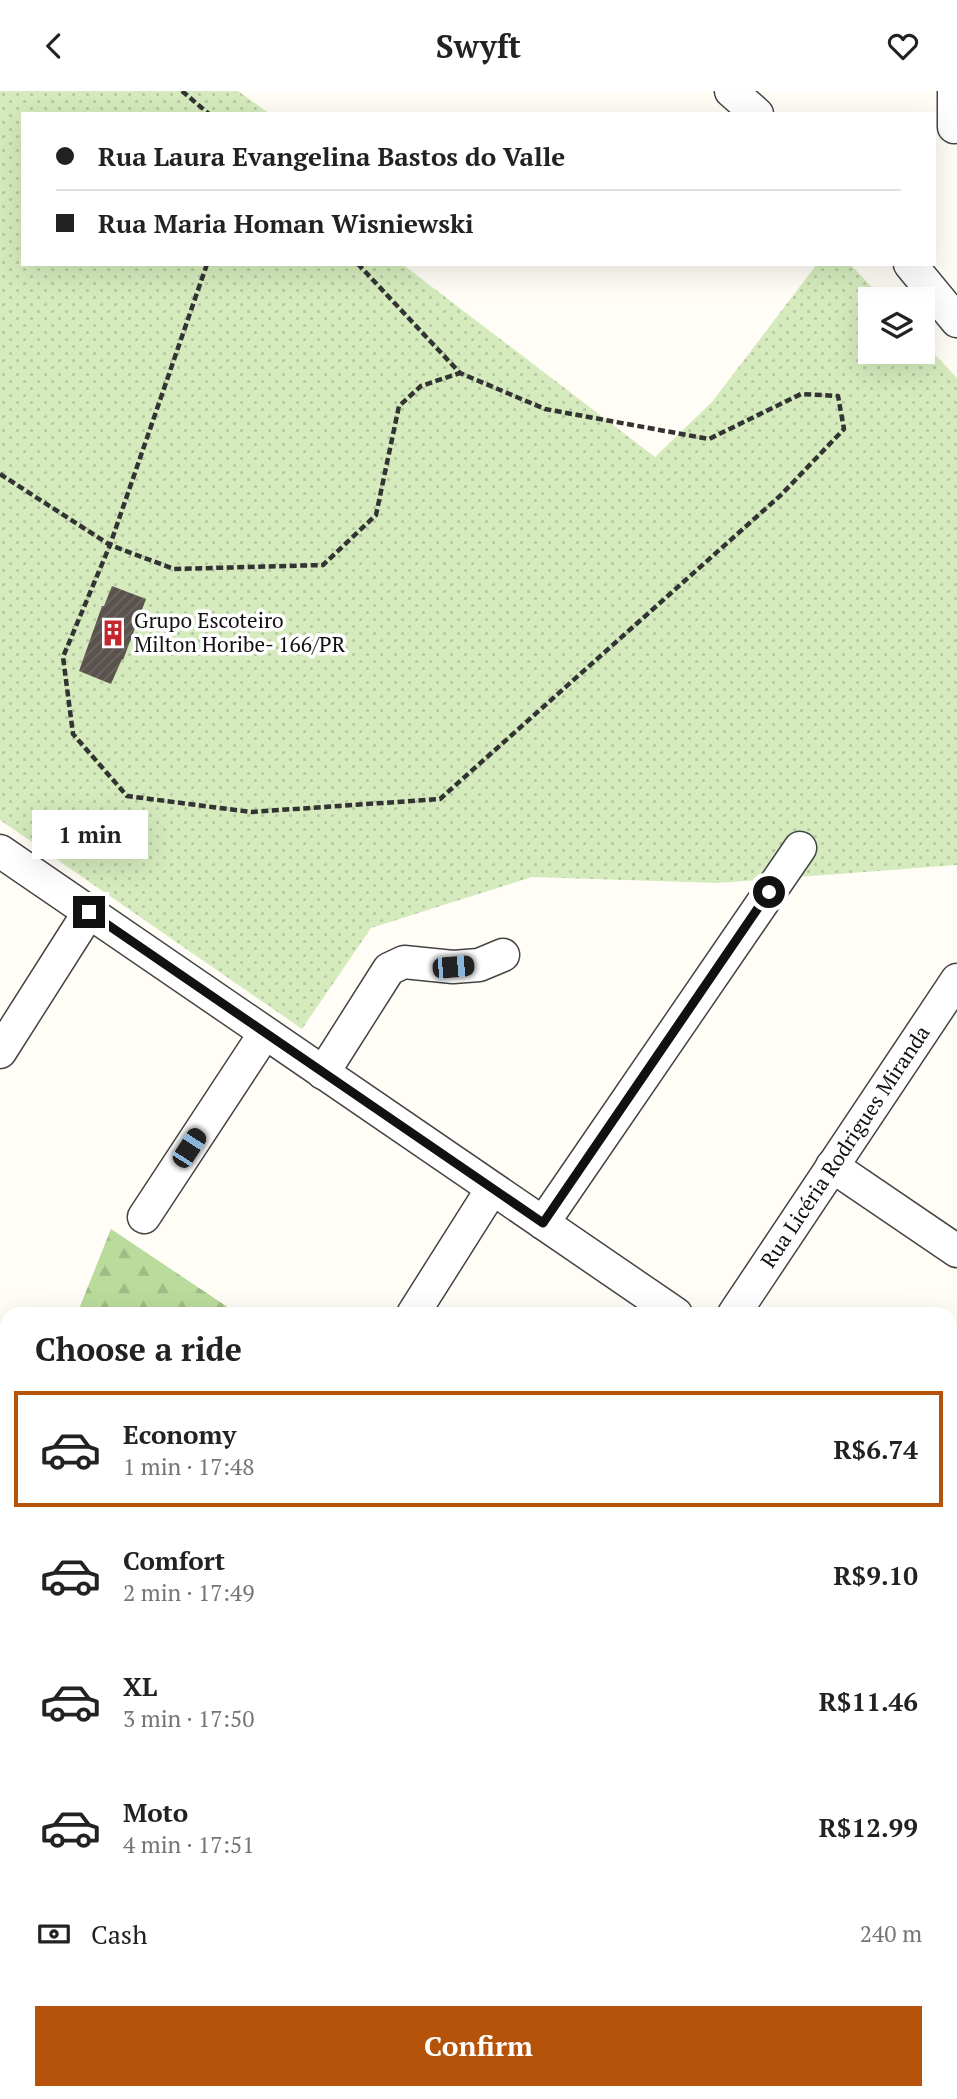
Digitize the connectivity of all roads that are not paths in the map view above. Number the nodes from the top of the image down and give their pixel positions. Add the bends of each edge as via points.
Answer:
1 (731, 91) edge
2 (954, 91) edge
3 (755, 112) edge
4 (954, 127) dead end
5 (912, 266) edge
6 (957, 321) edge
7 (800, 848) dead end
8 (0, 851) edge
9 (89, 912) junction
10 (503, 955) dead end
11 (957, 980) edge
12 (265, 1033) junction
13 (0, 1052) edge
14 (323, 1073) junction
15 (832, 1166) junction
16 (492, 1188) junction
17 (144, 1217) dead end
18 (543, 1223) junction
19 (957, 1251) edge
20 (418, 1307) edge
21 (666, 1307) edge
22 (739, 1307) edge

1 - 3 street
2 - 4 street
5 - 6 street
7 - 18 street
8 - 9 street
9 - 12 street
9 - 13 street
10 - 14 street via 479,965 404,962 390,969
11 - 15 street, Rua Licéria Rodrigues Miranda
12 - 14 street
12 - 17 street
14 - 16 street
15 - 19 street
15 - 22 street, Rua Licéria Rodrigues Miranda
16 - 18 street
16 - 20 street
18 - 21 street

